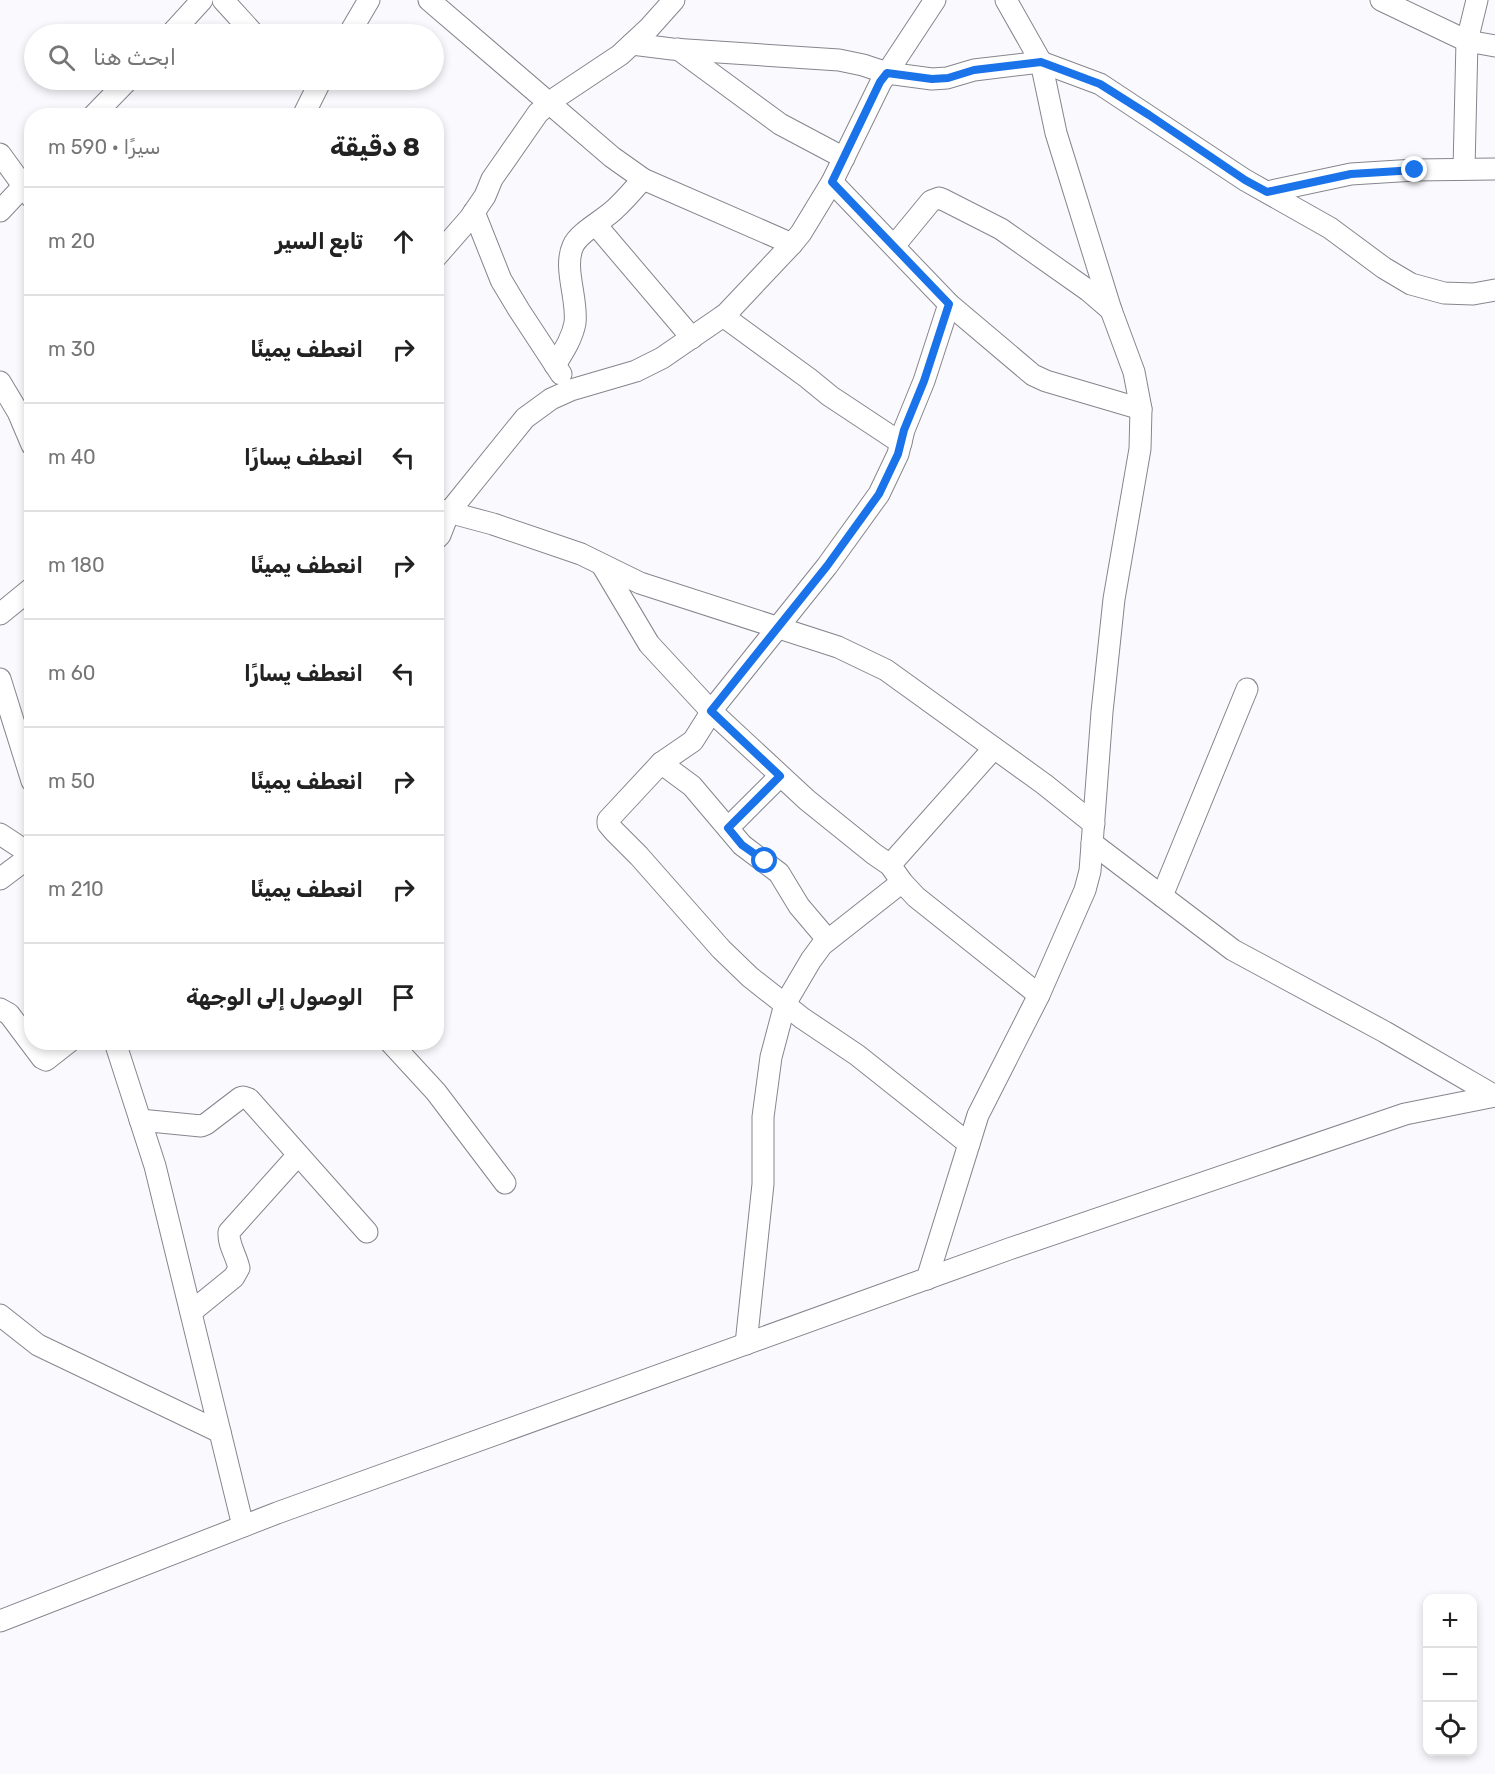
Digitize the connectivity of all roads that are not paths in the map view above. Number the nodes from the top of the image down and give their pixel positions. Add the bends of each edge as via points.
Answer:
1 (202, 0) edge
2 (223, 0) edge
3 (369, 0) edge
4 (429, 0) edge
5 (674, 0) edge
6 (935, 0) edge
7 (1006, 0) edge
8 (1381, 0) edge
9 (1477, 0) edge
10 (180, 24) edge
11 (245, 24) edge
12 (355, 24) edge
13 (1467, 41) junction
14 (632, 44) junction
15 (1495, 46) edge
16 (678, 49) junction
17 (1041, 62) junction
18 (887, 73) junction
19 (118, 90) edge
20 (313, 90) edge
21 (548, 104) junction
22 (101, 108) edge
23 (306, 108) edge
24 (0, 154) edge
25 (844, 158) junction
26 (1464, 169) junction
27 (1495, 169) edge
28 (644, 179) junction
29 (24, 182) edge
30 (832, 182) junction
31 (24, 190) edge
32 (1267, 192) junction
33 (0, 211) edge
34 (474, 212) junction
35 (596, 225) junction
36 (792, 244) junction
37 (894, 246) junction
38 (444, 248) edge
39 (1495, 290) edge
40 (949, 304) junction
41 (1111, 310) junction
42 (723, 316) junction
43 (692, 338) junction
44 (555, 365) junction
45 (0, 382) edge
46 (571, 390) junction
47 (1141, 409) junction
48 (24, 427) edge
49 (901, 443) junction
50 (444, 510) edge
51 (444, 511) edge
52 (602, 564) junction
53 (24, 594) edge
54 (0, 614) edge
55 (777, 627) junction
56 (0, 679) edge
57 (1247, 689) dead end
58 (711, 711) junction
59 (994, 748) junction
60 (24, 756) edge
61 (661, 763) junction
62 (780, 776) junction
63 (728, 828) junction
64 (0, 834) edge
65 (1093, 834) junction
66 (24, 850) edge
67 (24, 861) edge
68 (896, 873) junction
69 (0, 879) edge
70 (1162, 896) junction
71 (827, 939) junction
72 (1039, 995) junction
73 (785, 1005) junction
74 (0, 1009) edge
75 (24, 1034) edge
76 (35, 1050) edge
77 (59, 1050) edge
78 (118, 1050) edge
79 (397, 1050) edge
80 (1495, 1096) edge
81 (140, 1120) junction
82 (969, 1143) junction
83 (298, 1155) junction
84 (505, 1183) dead end
85 (367, 1232) dead end
86 (927, 1279) junction
87 (191, 1312) junction
88 (0, 1315) edge
89 (746, 1344) junction
90 (220, 1432) junction
91 (243, 1526) junction
92 (0, 1621) edge

1 - 10 street
2 - 11 street
3 - 12 street
4 - 21 street
5 - 14 street
6 - 18 street
7 - 17 street
8 - 13 street
9 - 13 street
13 - 15 street
13 - 26 street
14 - 16 street
14 - 21 street
16 - 18 street via 840,60
16 - 25 street via 780,124
17 - 18 street via 974,70 948,78
17 - 32 street via 1100,84
17 - 41 street via 1056,133
18 - 25 street
19 - 22 street
20 - 23 street
21 - 28 street via 612,158
21 - 34 street via 538,112 498,169
24 - 29 street
25 - 30 street
26 - 27 street
26 - 32 street via 1351,174
28 - 35 street
28 - 36 street
30 - 36 street
30 - 37 street
31 - 33 street
32 - 39 street via 1330,228 1411,285 1444,293
34 - 38 street
34 - 44 street via 501,280
35 - 43 street
35 - 44 street via 573,245 570,260 574,324
36 - 42 street
37 - 40 street
37 - 41 street via 931,201 939,198 1001,229
40 - 47 street via 1033,375
40 - 49 street
41 - 47 street via 1134,372
42 - 43 street
42 - 49 street
43 - 46 street via 636,371
44 - 46 street
45 - 48 street
46 - 50 street via 525,418
47 - 65 street via 1140,449 1114,598
49 - 55 street via 879,494
51 - 52 street via 493,524
52 - 55 street via 640,583
52 - 58 street via 650,644
53 - 54 street
55 - 58 street
55 - 59 street via 838,646 886,670
56 - 60 street
57 - 70 street
58 - 61 street via 693,741
58 - 62 street
59 - 65 street via 1044,784
59 - 68 street
61 - 63 street via 692,786
61 - 73 street via 611,815 608,824 721,949
62 - 63 street
62 - 68 street
63 - 71 street via 742,845 779,873 799,906
64 - 66 street
65 - 70 street
65 - 72 street via 1085,890
67 - 69 street
68 - 71 street
68 - 72 street via 916,897
70 - 80 street via 1233,950
71 - 73 street
72 - 82 street via 978,1115
73 - 82 street via 857,1055
73 - 89 street via 771,1057 763,1117 763,1184
74 - 75 street via 9,1014
76 - 77 street via 46,1060
78 - 81 street
79 - 84 street via 436,1092
80 - 86 street via 1405,1114
81 - 83 street via 201,1126 243,1097
81 - 87 street
82 - 86 street
83 - 85 street
83 - 87 street via 230,1232 228,1241 239,1268 234,1277
86 - 89 street
87 - 90 street
88 - 90 street via 38,1345
89 - 91 street
90 - 91 street
91 - 92 street

